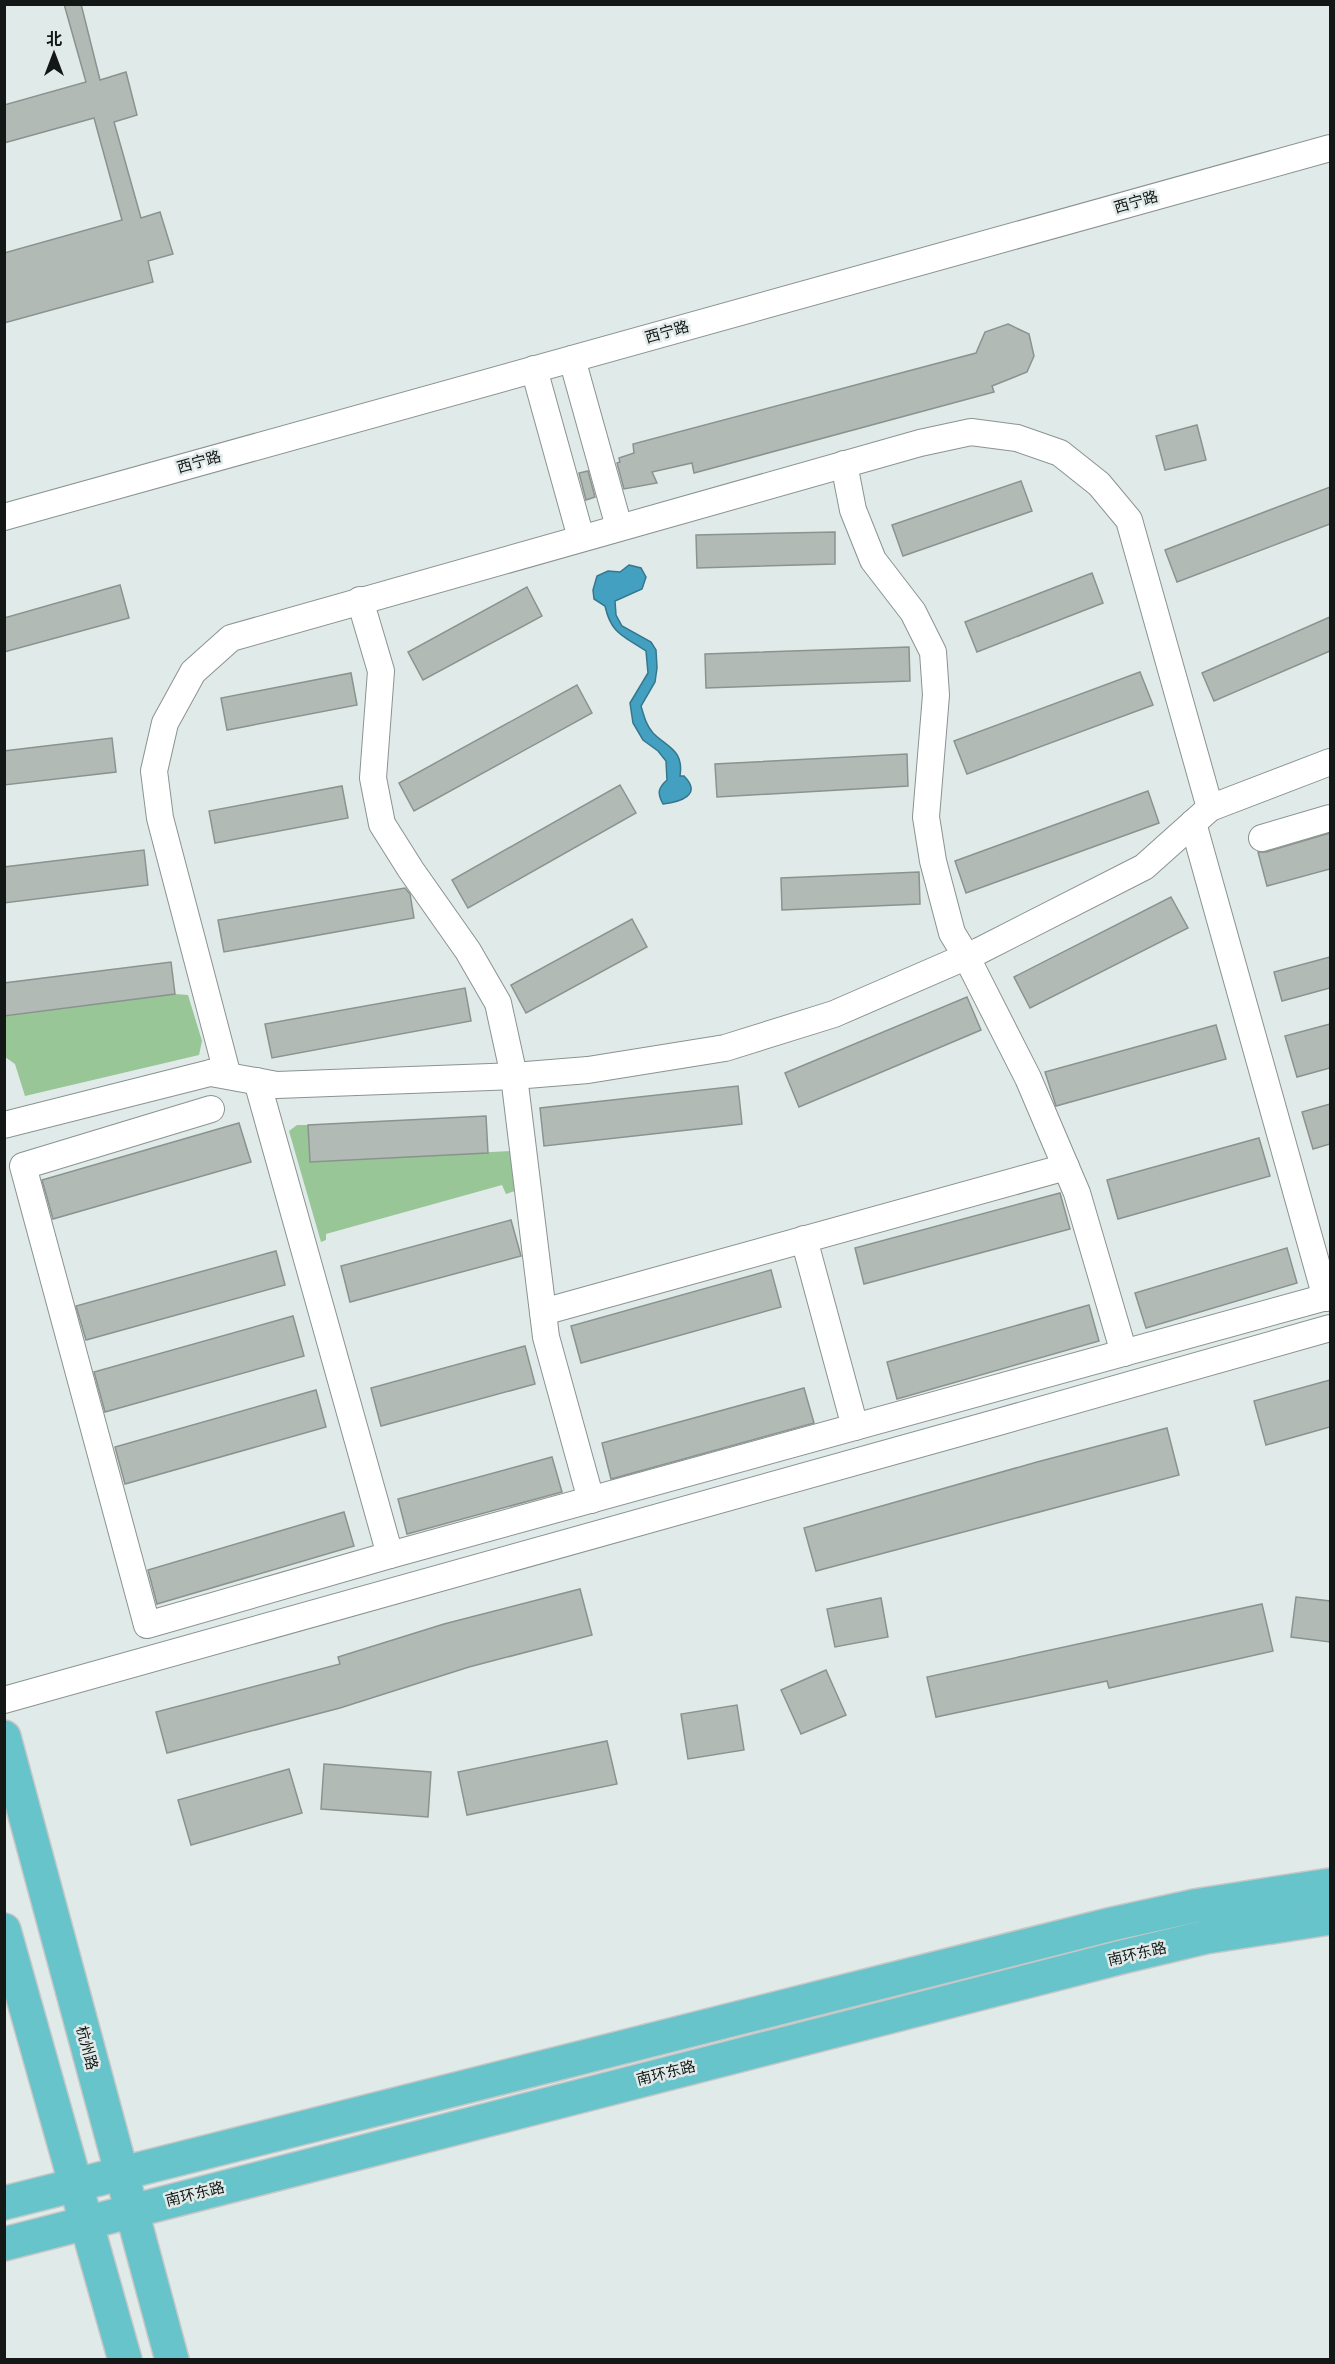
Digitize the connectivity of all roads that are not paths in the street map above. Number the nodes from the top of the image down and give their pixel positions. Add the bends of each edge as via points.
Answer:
1 (1330, 148) edge
2 (572, 359) junction
3 (534, 369) junction
4 (844, 464) junction
5 (4, 517) edge
6 (619, 527) junction
7 (581, 538) junction
8 (360, 600) junction
9 (1330, 762) edge
10 (1201, 815) junction
11 (1330, 818) edge
12 (1262, 838) dead end
13 (966, 956) junction
14 (211, 1073) junction
15 (514, 1076) junction
16 (257, 1081) junction
17 (211, 1109) dead end
18 (4, 1125) edge
19 (1066, 1167) junction
20 (804, 1239) junction
21 (1328, 1297) edge
22 (543, 1312) junction
23 (1330, 1328) edge
24 (1124, 1353) junction
25 (855, 1427) junction
26 (591, 1500) junction
27 (390, 1555) junction
28 (4, 1700) edge
29 (4, 1737) edge
30 (1330, 1886) edge
31 (1330, 1918) edge
32 (4, 1930) edge
33 (121, 2172) junction
34 (77, 2184) junction
35 (4, 2203) edge
36 (132, 2210) junction
37 (87, 2223) junction
38 (4, 2244) edge
39 (125, 2360) edge
40 (172, 2360) edge

1 - 2 street, 西宁路
2 - 3 street, 西宁路
2 - 6 street
3 - 5 street, 西宁路
3 - 7 street
4 - 6 street
4 - 10 street via 971,432 1017,438 1060,453 1099,484 1129,520
4 - 13 street via 853,510 873,560 913,612 933,652 936,695 926,818 952,933
6 - 7 street
7 - 8 street
8 - 14 street via 231,638 193,672 165,723 154,771 160,818 226,1069
8 - 15 street via 381,671 373,778 382,824 468,951 498,1003
9 - 10 street
10 - 13 street via 1144,867
10 - 21 street
11 - 12 street
13 - 15 street via 834,1014 725,1048 588,1070
13 - 19 street via 1028,1078
14 - 16 street
14 - 18 street
15 - 16 street via 277,1085
15 - 22 street
16 - 27 street
17 - 27 street via 23,1166 147,1625
19 - 20 street
19 - 24 street
20 - 22 street
20 - 25 street
21 - 24 street
22 - 26 street via 546,1337
23 - 28 street
24 - 25 street
25 - 26 street
26 - 27 street
29 - 33 main road, 杭州路
30 - 33 main road via 1194,1906 1112,1924
31 - 36 main road, 南环东路 via 1206,1937 1122,1957
32 - 34 main road
33 - 34 main road
33 - 36 main road, 杭州路
34 - 35 main road
34 - 37 main road
36 - 37 main road, 南环东路
36 - 40 main road, 杭州路
37 - 38 main road, 南环东路
37 - 39 main road

